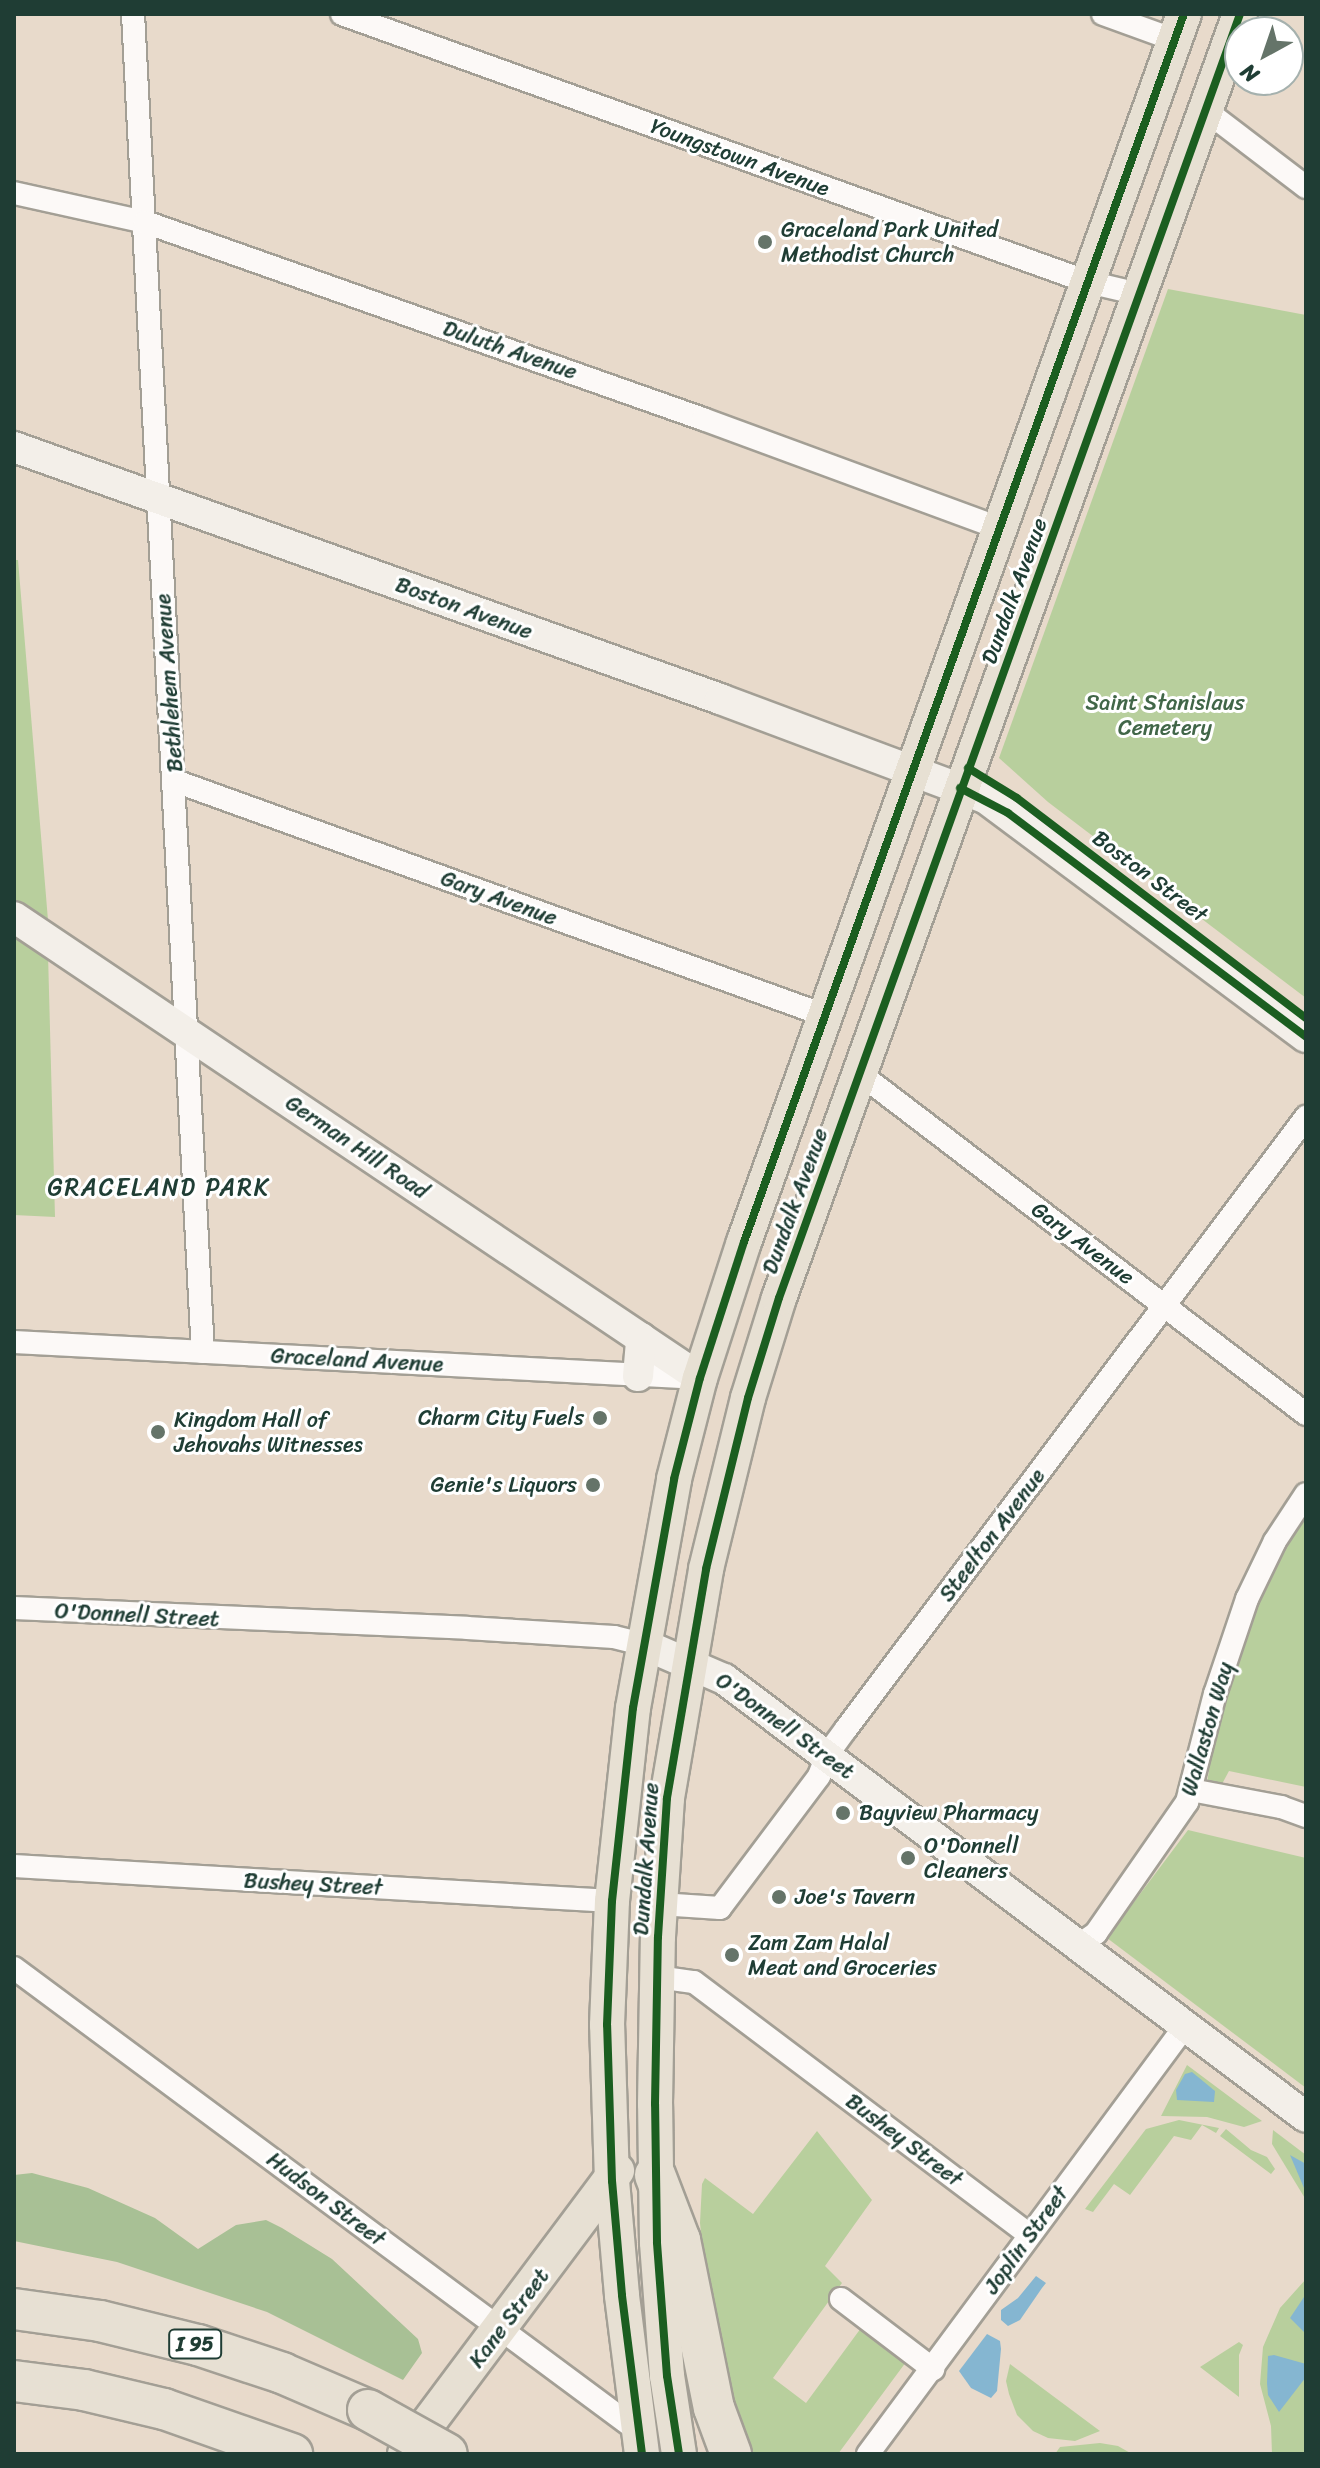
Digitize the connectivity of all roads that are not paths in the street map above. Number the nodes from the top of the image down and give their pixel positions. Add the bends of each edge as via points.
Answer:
1 (133, 14) edge
2 (342, 14) edge
3 (1103, 14) edge
4 (1240, 14) edge
5 (1180, 27) edge
6 (1205, 110) junction
7 (1306, 187) edge
8 (14, 193) edge
9 (145, 222) junction
10 (1088, 282) junction
11 (1139, 294) junction
12 (14, 447) edge
13 (158, 498) junction
14 (999, 528) junction
15 (913, 770) junction
16 (964, 778) junction
17 (175, 781) junction
18 (14, 917) edge
19 (824, 1015) junction
20 (1306, 1018) edge
21 (186, 1034) junction
22 (1306, 1037) edge
23 (859, 1073) junction
24 (1306, 1117) edge
25 (1164, 1305) junction
26 (641, 1338) junction
27 (14, 1342) edge
28 (203, 1352) junction
29 (638, 1376) junction
30 (700, 1378) junction
31 (1306, 1414) edge
32 (1306, 1494) edge
33 (14, 1608) edge
34 (643, 1644) junction
35 (690, 1663) junction
36 (827, 1755) junction
37 (1191, 1790) junction
38 (667, 1798) junction
39 (1306, 1816) edge
40 (14, 1866) edge
41 (612, 1901) junction
42 (660, 1904) junction
43 (1079, 1945) junction
44 (14, 1968) edge
45 (657, 1977) junction
46 (1185, 2026) junction
47 (1306, 2117) edge
48 (655, 2175) junction
49 (612, 2181) junction
50 (1029, 2234) junction
51 (841, 2299) dead end
52 (14, 2309) edge
53 (500, 2328) junction
54 (933, 2369) junction
55 (14, 2381) edge
56 (640, 2442) edge
57 (292, 2454) edge
58 (405, 2454) edge
59 (447, 2454) edge
60 (679, 2454) edge
61 (731, 2454) edge
62 (868, 2454) edge

1 - 9 street, Bethlehem Avenue
2 - 10 street, Youngstown Avenue
3 - 5 street
4 - 6 main road, Dundalk Avenue
5 - 10 main road, Dundalk Avenue
6 - 7 street
6 - 11 main road, Dundalk Avenue
8 - 9 street, Duluth Avenue
9 - 13 street, Bethlehem Avenue
9 - 14 street, Duluth Avenue
10 - 11 street, Youngstown Avenue
10 - 14 main road, Dundalk Avenue
11 - 16 main road, Dundalk Avenue
12 - 13 street, Boston Avenue
13 - 15 street, Boston Avenue
13 - 17 street, Bethlehem Avenue
14 - 15 main road, Dundalk Avenue
15 - 16 street, Boston Avenue
15 - 19 main road, Dundalk Avenue
16 - 20 street, Boston Street via 1017,798
16 - 22 street, Boston Street
16 - 23 main road, Dundalk Avenue
17 - 19 street, Gary Avenue
17 - 21 street, Bethlehem Avenue
18 - 21 street, German Hill Road
19 - 30 main road, Dundalk Avenue
21 - 26 street, German Hill Road
21 - 28 street, Bethlehem Avenue
23 - 25 street, Gary Avenue
23 - 35 main road, Dundalk Avenue via 748,1398 706,1569
24 - 25 street, Steelton Avenue
25 - 31 street, Gary Avenue
25 - 36 street, Steelton Avenue
26 - 29 street
26 - 30 street, German Hill Road
27 - 28 street, Graceland Avenue
28 - 29 street, Graceland Avenue
29 - 30 street, Graceland Avenue
30 - 34 main road, Dundalk Avenue via 674,1479
32 - 37 street, Wallaston Way via 1275,1541 1247,1599
33 - 34 street, O'Donnell Street via 467,1628 614,1637
34 - 35 street, O'Donnell Street
34 - 41 main road, Dundalk Avenue
35 - 36 street, O'Donnell Street via 724,1679
35 - 38 main road, Dundalk Avenue
36 - 42 street, Steelton Avenue via 819,1776 720,1908
36 - 43 street, O'Donnell Street
37 - 39 street
37 - 43 street, Wallaston Way via 1096,1933
38 - 42 main road, Dundalk Avenue
38 - 49 main road via 647,1834 634,1980 633,2099 623,2155
40 - 41 street, Bushey Street
41 - 49 main road, Dundalk Avenue via 607,2025
42 - 45 main road, Dundalk Avenue
43 - 46 street, O'Donnell Street
44 - 53 street, Hudson Street
45 - 48 main road, Dundalk Avenue
45 - 50 street, Bushey Street via 694,1982
46 - 47 street, O'Donnell Street
46 - 50 street, Joplin Street
48 - 60 main road, Dundalk Avenue via 667,2376
48 - 61 highway via 680,2240 714,2408
49 - 53 main road, Kane Street
49 - 56 main road, Dundalk Avenue
50 - 54 street, Joplin Street
51 - 54 street
52 - 59 highway, I 95, bridge via 100,2321 282,2373 368,2410
53 - 56 street, Hudson Street
53 - 58 main road, Kane Street
54 - 62 street, Joplin Street
55 - 57 highway via 164,2409

